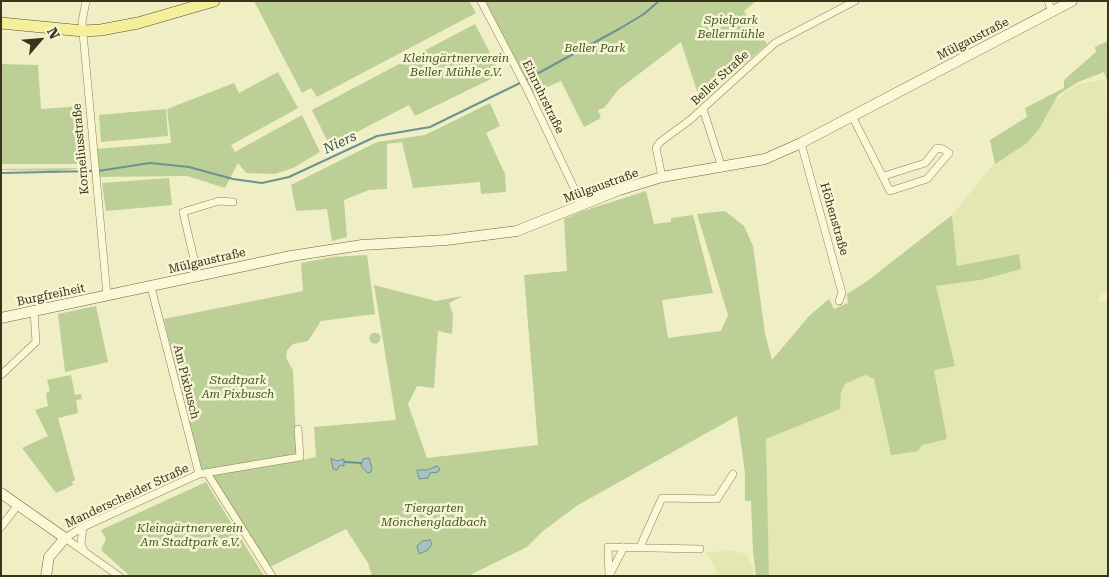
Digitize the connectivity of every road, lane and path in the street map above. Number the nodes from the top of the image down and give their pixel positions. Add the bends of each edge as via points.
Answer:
1 (86, 1) edge
2 (214, 1) edge
3 (481, 1) edge
4 (855, 1) edge
5 (1048, 1) edge
6 (1072, 1) edge
7 (1052, 12) junction
8 (1, 23) edge
9 (83, 31) junction
10 (703, 109) junction
11 (852, 116) junction
12 (800, 143) junction
13 (722, 168) junction
14 (884, 176) junction
15 (662, 177) junction
16 (233, 202) dead end
17 (582, 205) junction
18 (198, 276) junction
19 (151, 287) junction
20 (107, 295) junction
21 (839, 301) dead end
22 (34, 311) junction
23 (1, 318) edge
24 (1, 375) edge
25 (298, 429) dead end
26 (207, 473) junction
27 (198, 474) junction
28 (733, 474) dead end
29 (1, 493) edge
30 (18, 506) junction
31 (83, 527) junction
32 (1, 528) edge
33 (64, 538) junction
34 (624, 547) junction
35 (640, 547) junction
36 (700, 549) dead end
37 (84, 551) junction
38 (46, 576) edge
39 (119, 576) edge
40 (272, 576) edge
41 (609, 576) edge

1 - 9 street, Korneliusstraße
2 - 9 main road via 121,27
3 - 17 street, Einruhrstraße
4 - 10 street, Beller Straße via 775,43
5 - 7 street
6 - 7 street, Mülgaustraße
7 - 11 street, Mülgaustraße
8 - 9 main road
9 - 20 street, Korneliusstraße
10 - 13 street
10 - 15 street, Beller Straße via 656,148
11 - 12 street, Mülgaustraße
11 - 14 street
12 - 13 street, Mülgaustraße via 765,159
12 - 21 street, Höhenstraße via 842,292
13 - 15 street, Mülgaustraße
14 - 14 street via 890,190 927,179 949,153 938,148 925,163
15 - 17 street, Mülgaustraße
16 - 18 street via 219,201 183,212
17 - 18 street, Mülgaustraße via 540,223 504,233 362,244 256,262
18 - 19 street, Mülgaustraße
19 - 20 street, Mülgaustraße
19 - 27 street, Am Pixbusch
20 - 22 street, Burgfreiheit
22 - 23 street, Burgfreiheit
22 - 24 street via 36,342
25 - 26 street via 300,457
26 - 27 street
26 - 40 street
27 - 31 street, Manderscheider Straße
28 - 35 street via 717,499 662,498
29 - 30 street
30 - 32 street
30 - 33 street
31 - 33 street, Manderscheider Straße
31 - 37 street via 81,544
33 - 37 street
33 - 38 street via 49,557
34 - 35 street
34 - 41 street
34 - 41 street via 608,547
35 - 36 street
37 - 39 street

